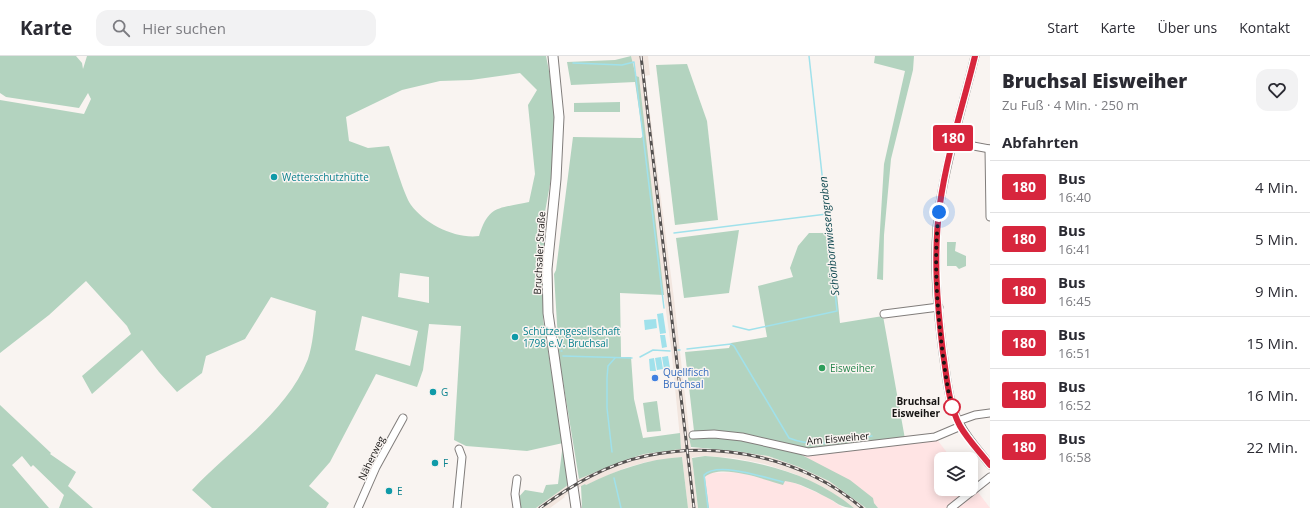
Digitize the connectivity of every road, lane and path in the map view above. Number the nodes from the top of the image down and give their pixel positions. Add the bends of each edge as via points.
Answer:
1 (553, 56) edge
2 (975, 56) edge
3 (952, 142) junction
4 (989, 149) edge
5 (990, 217) edge
6 (939, 307) junction
7 (884, 314) dead end
8 (990, 413) edge
9 (403, 418) dead end
10 (959, 424) junction
11 (693, 435) dead end
12 (459, 449) dead end
13 (990, 465) edge
14 (990, 477) edge
15 (517, 479) dead end
16 (358, 508) edge
17 (456, 508) edge
18 (517, 508) edge
19 (576, 508) edge
20 (950, 508) edge

1 - 19 main road, Bruchsaler Straße via 559,118 548,262 548,313
2 - 3 street
3 - 4 street
3 - 6 street via 938,221 936,266
4 - 5 street
6 - 7 street
6 - 10 street via 948,390
8 - 10 street, Am Eisweiher via 975,415
9 - 16 street, Näherweg via 376,467
10 - 11 street, Am Eisweiher via 935,437 808,452 742,437
10 - 13 street
12 - 17 street via 461,461
14 - 20 street
15 - 18 street

